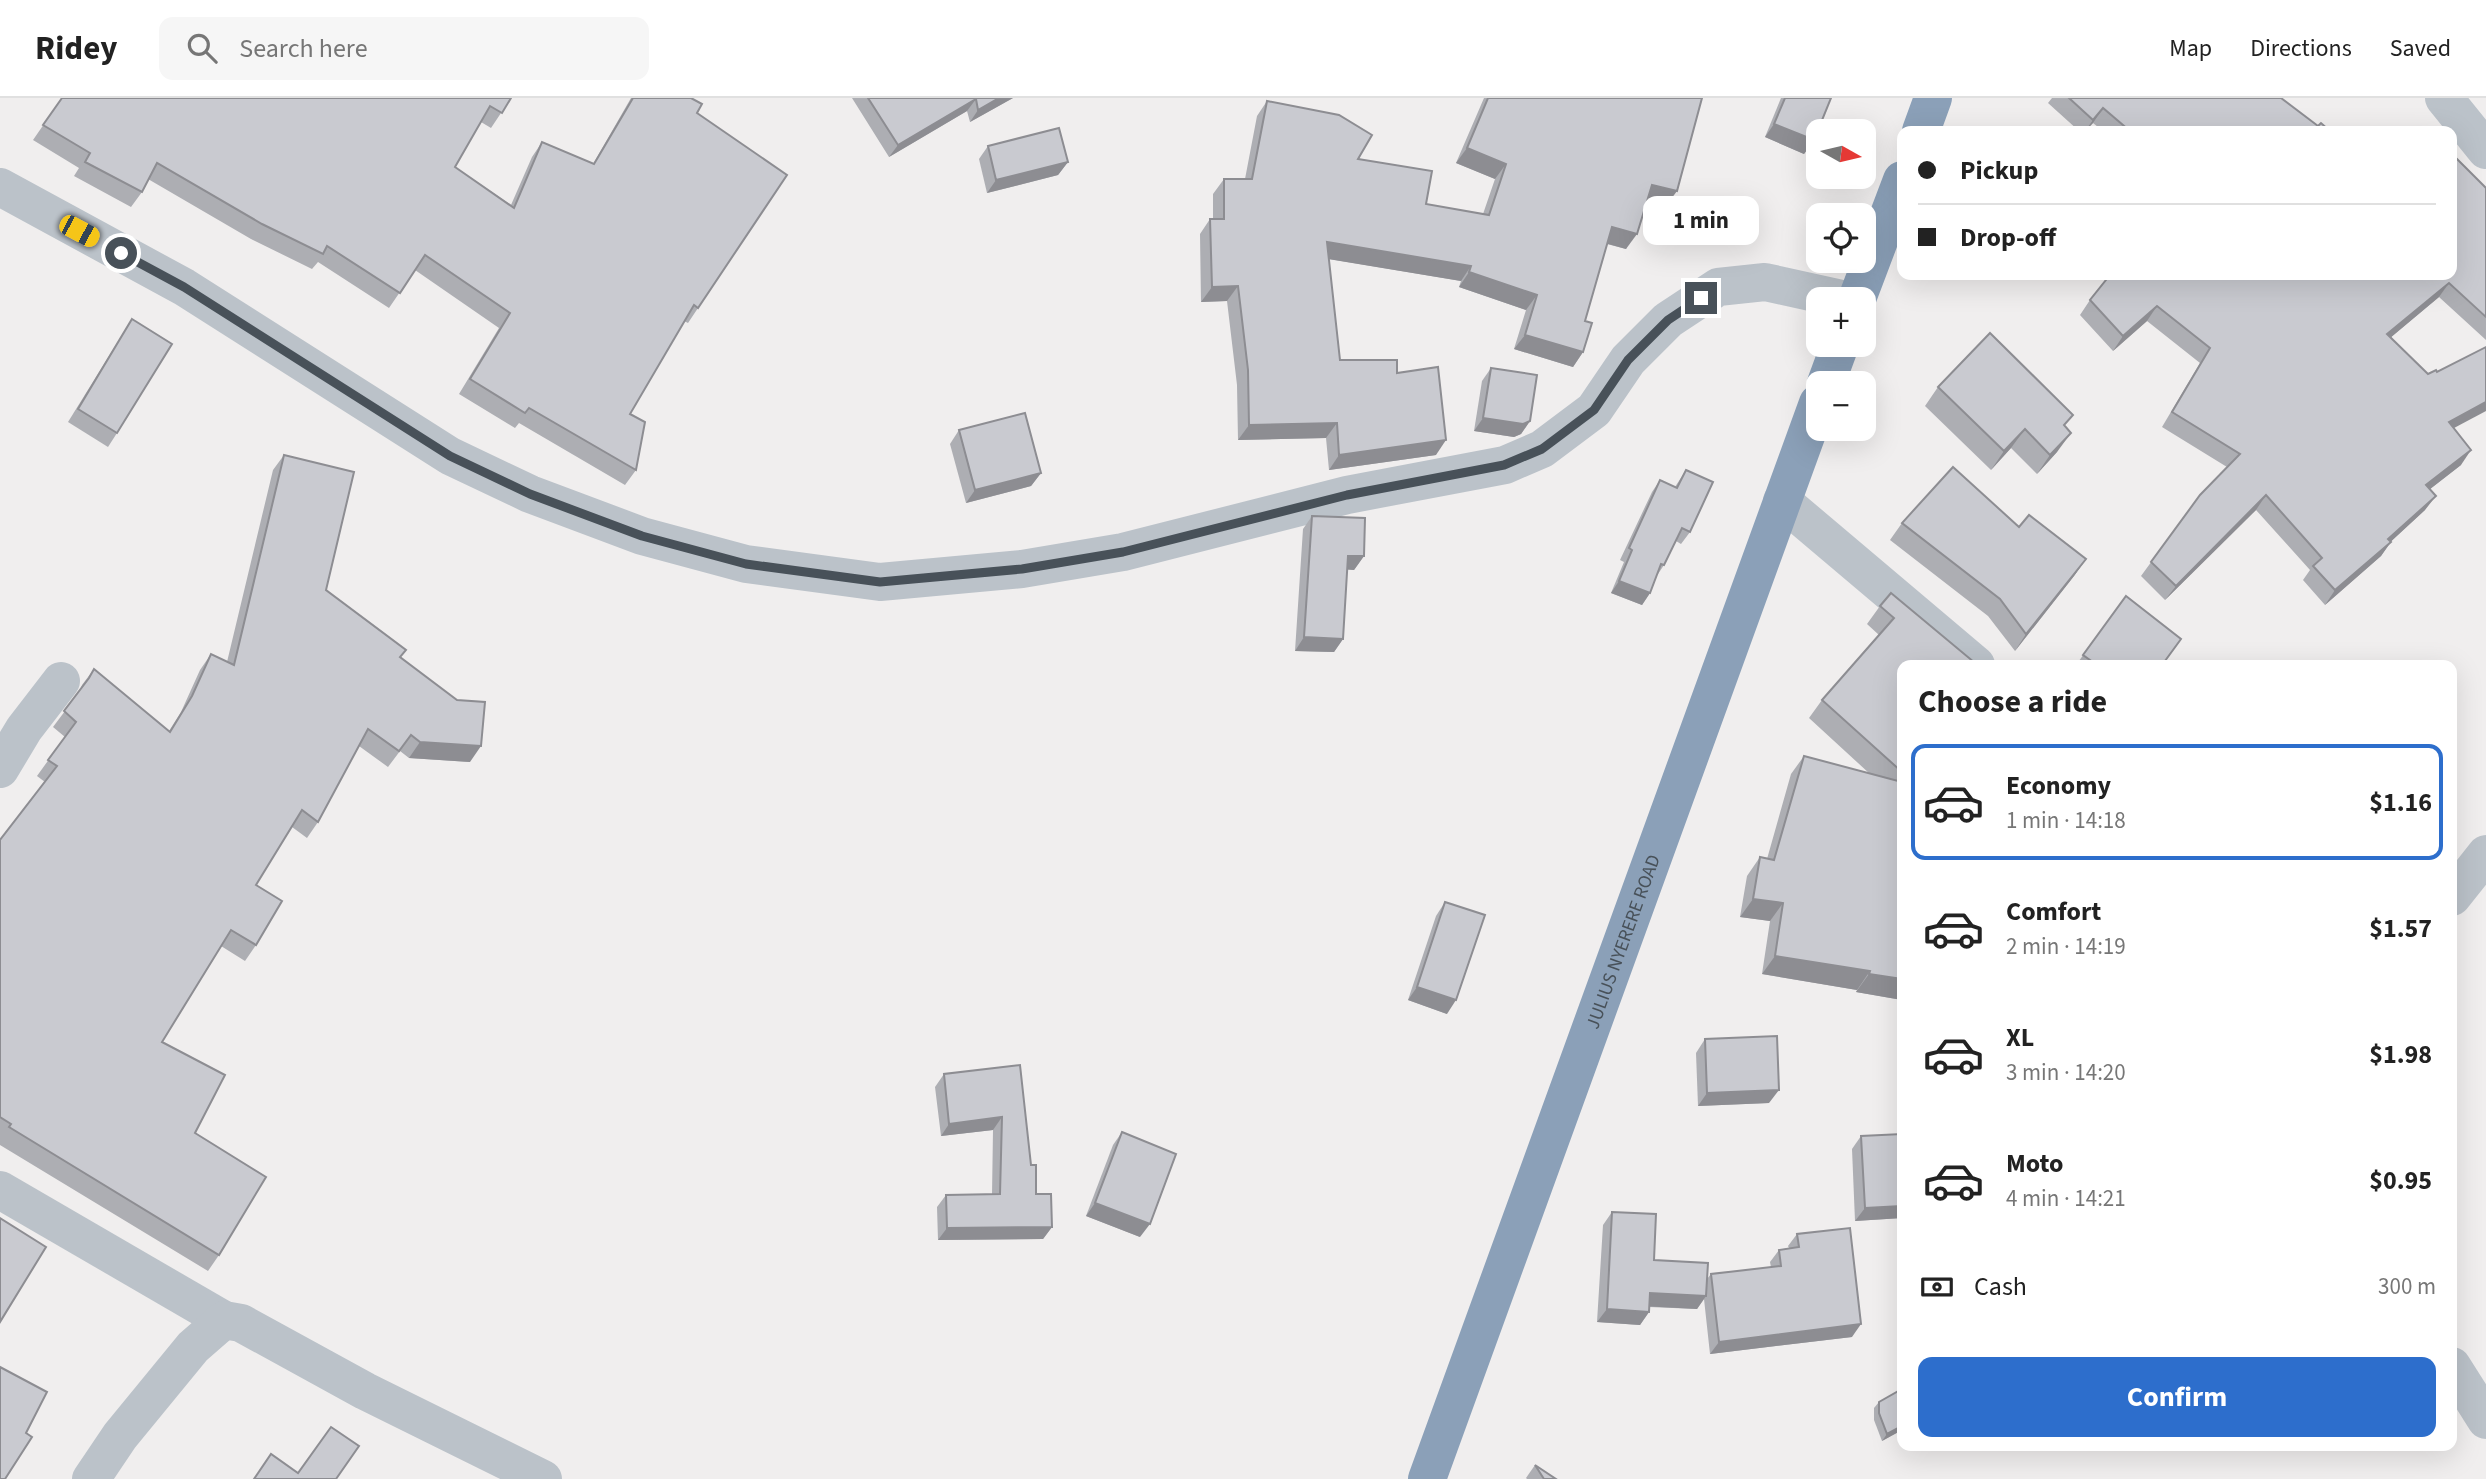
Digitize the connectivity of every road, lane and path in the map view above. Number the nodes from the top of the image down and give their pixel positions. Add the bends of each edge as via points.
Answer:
1 (1933, 98) edge
2 (2444, 98) edge
3 (1923, 126) edge
4 (2486, 150) edge
5 (0, 187) edge
6 (1897, 193) edge
7 (1862, 287) edge
8 (1806, 291) edge
9 (1806, 436) edge
10 (1782, 501) junction
11 (1970, 660) edge
12 (61, 681) dead end
13 (0, 769) edge
14 (2486, 854) edge
15 (2457, 891) edge
16 (0, 1191) edge
17 (224, 1321) junction
18 (2457, 1374) edge
19 (2486, 1419) edge
20 (90, 1479) edge
21 (543, 1479) edge
22 (1427, 1479) edge

1 - 3 highway
2 - 4 street
5 - 8 street via 184,287 450,456 530,494 642,536 746,564 880,582 1022,569 1123,552 1347,495 1504,465 1542,449 1594,410 1628,360 1668,320 1718,287 1765,282
6 - 7 highway
9 - 10 highway, JULIUS NYERERE ROAD
10 - 11 street
10 - 22 highway, JULIUS NYERERE ROAD
12 - 13 street
14 - 15 street
16 - 17 street
17 - 20 street via 193,1347
17 - 21 street via 241,1324
18 - 19 street

